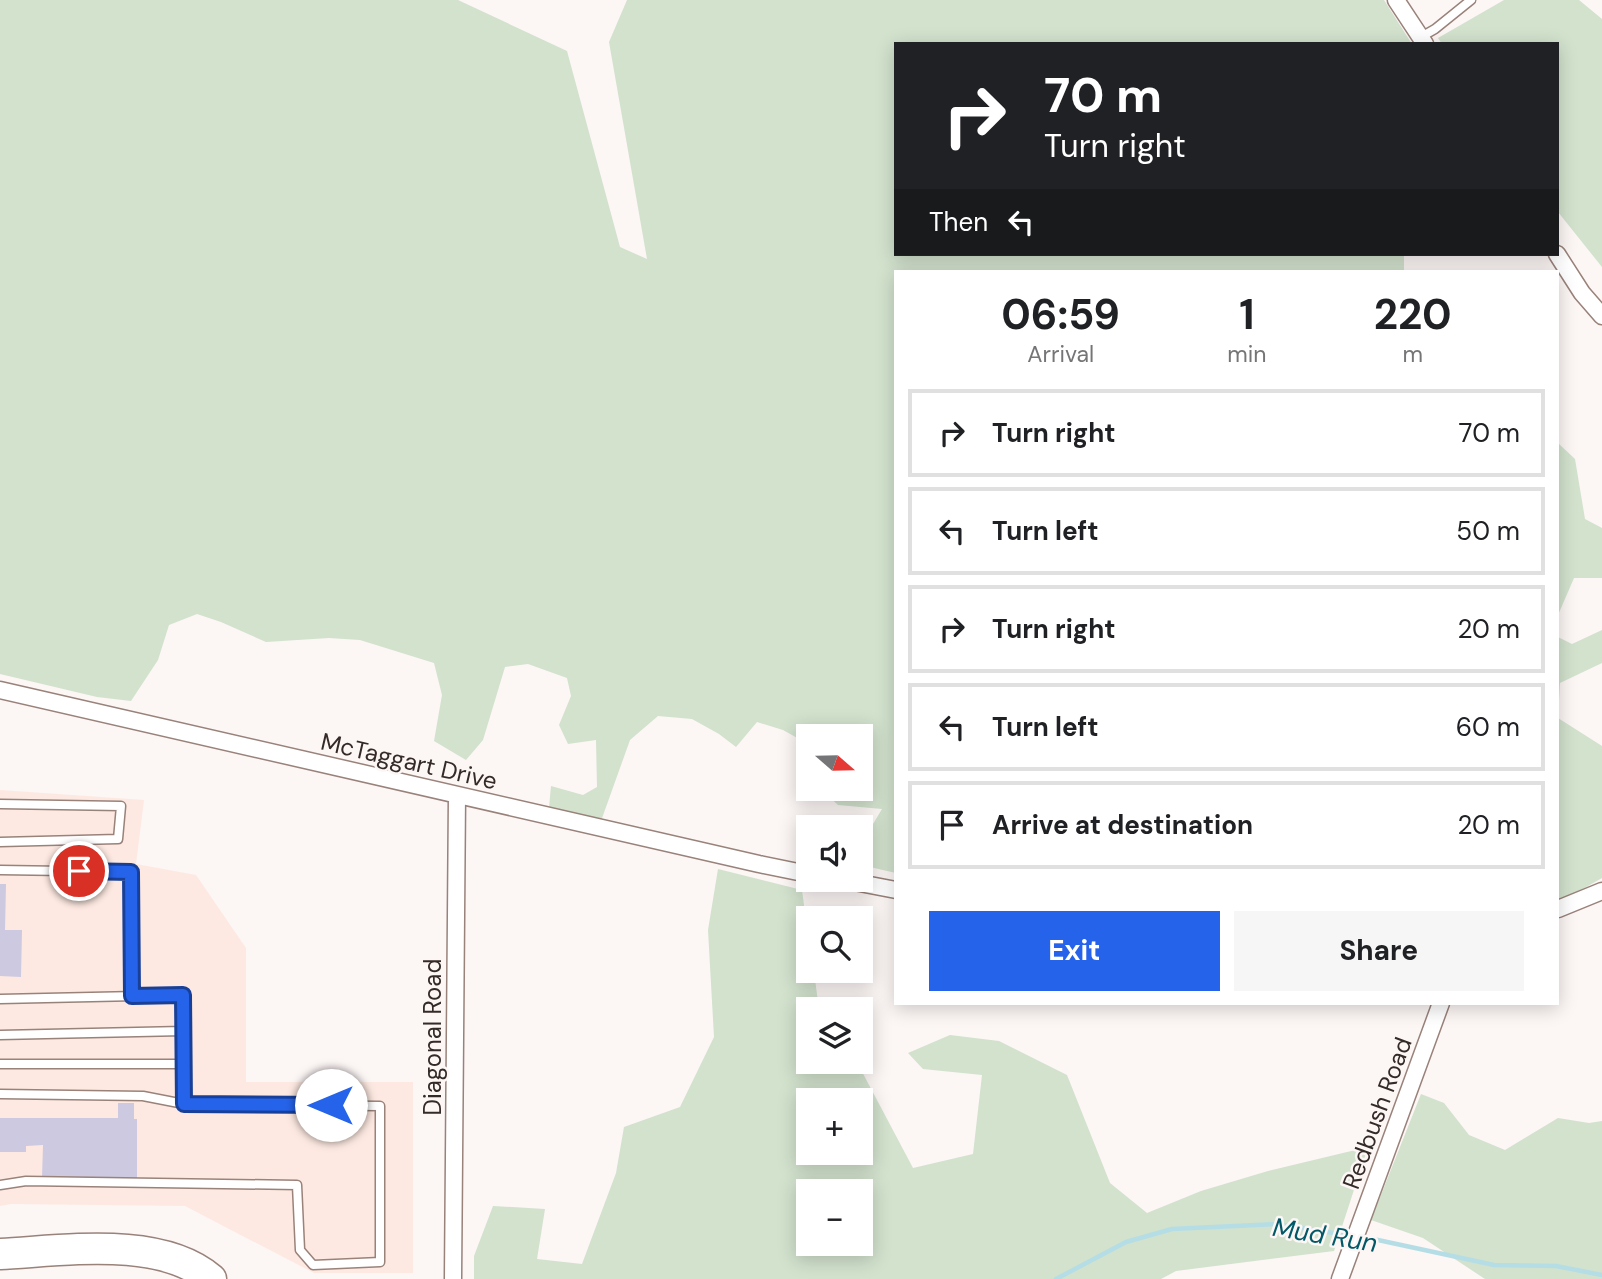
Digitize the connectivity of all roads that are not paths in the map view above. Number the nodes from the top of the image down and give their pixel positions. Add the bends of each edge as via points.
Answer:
1 (1396, 0) edge
2 (1471, 0) edge
3 (1423, 40) edge
4 (1558, 256) edge
5 (1602, 316) edge
6 (0, 690) edge
7 (457, 795) junction
8 (0, 804) edge
9 (0, 842) edge
10 (0, 870) edge
11 (796, 871) edge
12 (873, 886) edge
13 (894, 890) edge
14 (1602, 891) edge
15 (1559, 909) edge
16 (132, 996) junction
17 (0, 999) edge
18 (1440, 1005) edge
19 (183, 1031) junction
20 (0, 1035) edge
21 (0, 1064) edge
22 (183, 1064) junction
23 (0, 1094) edge
24 (184, 1104) junction
25 (0, 1185) edge
26 (0, 1254) edge
27 (0, 1272) edge
28 (176, 1279) edge
29 (211, 1279) edge
30 (453, 1279) edge
31 (1340, 1279) edge

1 - 3 street
2 - 3 lane
4 - 5 street
6 - 7 street, McTaggart Drive
7 - 11 street, McTaggart Drive
7 - 30 street, Diagonal Road
8 - 9 lane via 121,806 118,839
10 - 16 lane via 131,872
12 - 13 street
14 - 15 street
16 - 17 lane
16 - 19 lane via 183,995
18 - 31 street, Redbush Road
19 - 20 lane
19 - 22 lane
21 - 22 lane
22 - 24 lane
23 - 24 lane via 143,1096
24 - 25 lane via 380,1106 380,1262 313,1265 300,1250 297,1185 26,1181
26 - 29 highway via 135,1250 174,1260
27 - 28 highway via 107,1266

